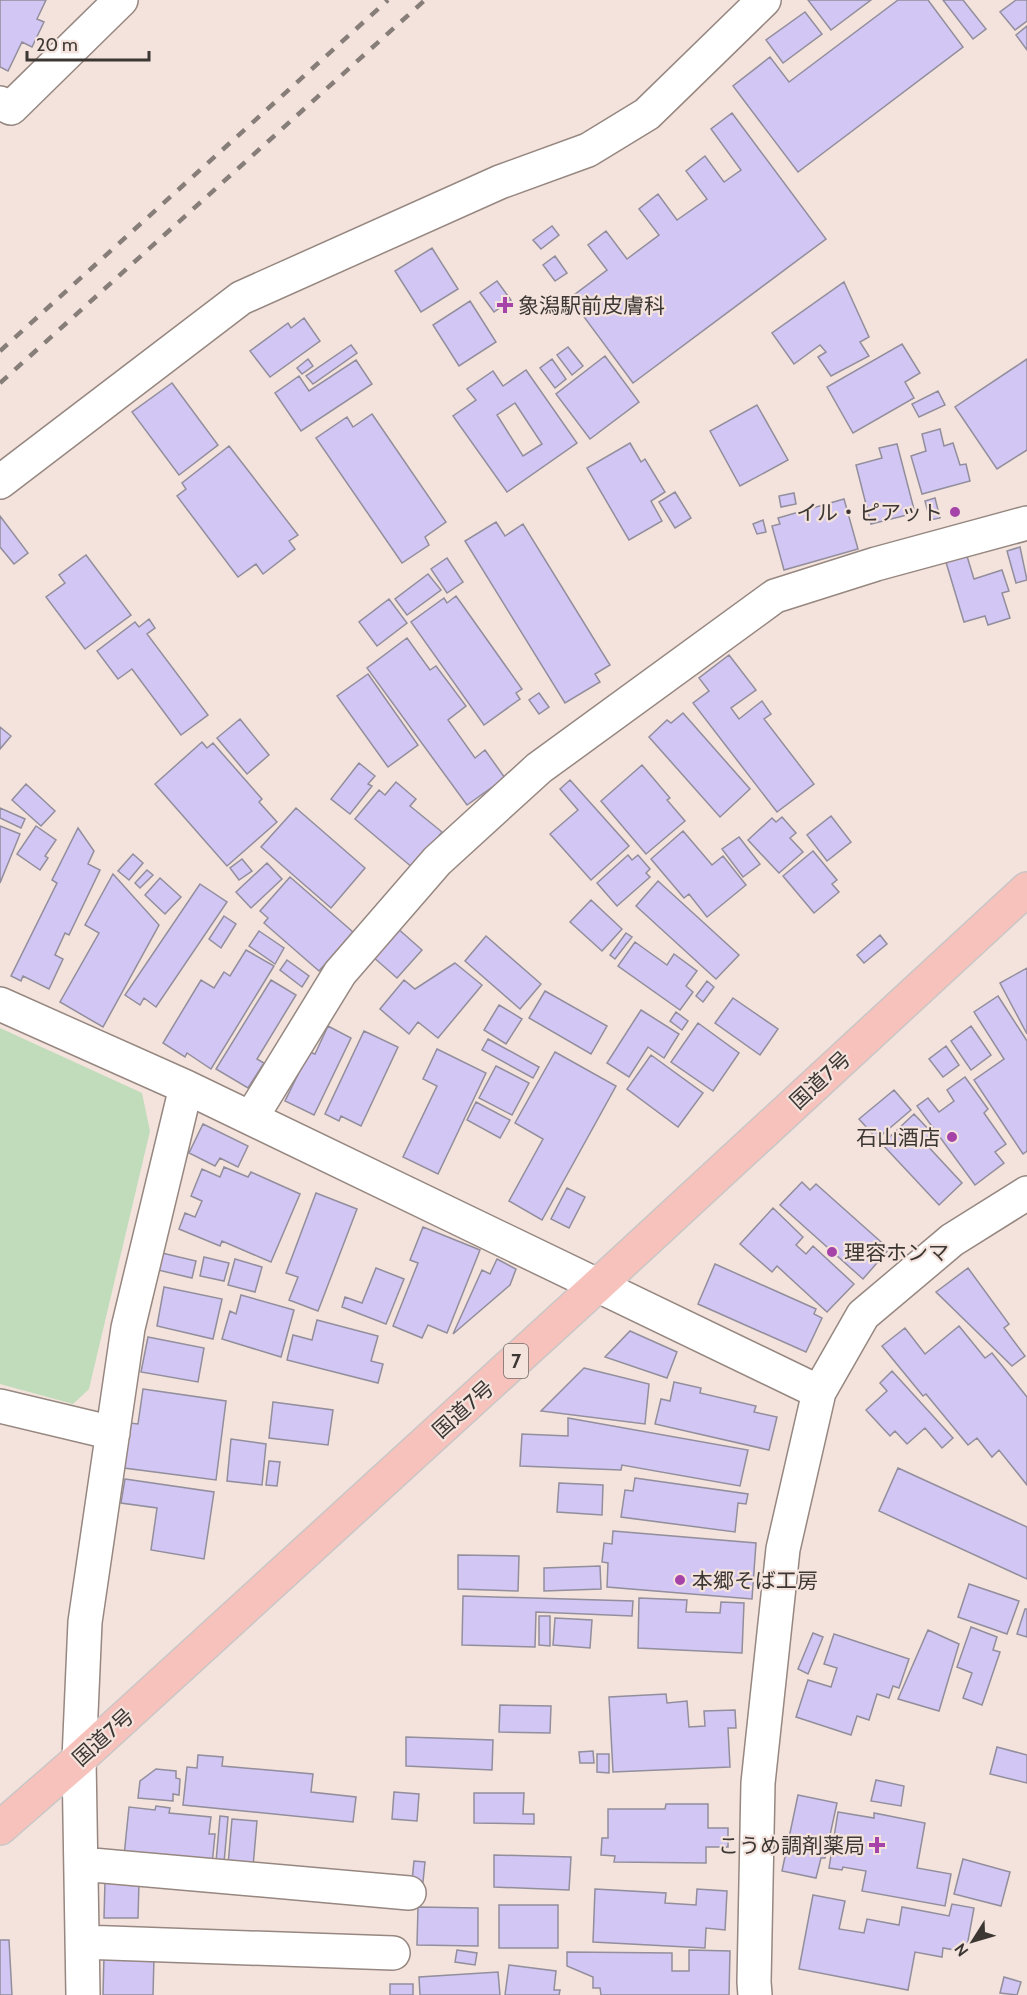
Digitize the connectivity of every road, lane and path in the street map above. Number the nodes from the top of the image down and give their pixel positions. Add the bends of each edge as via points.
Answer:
1 (121, 0) edge
2 (764, 0) edge
3 (4, 110) edge
4 (0, 482) edge
5 (1027, 523) edge
6 (1027, 889) edge
7 (0, 1004) edge
8 (186, 1087) junction
9 (251, 1118) junction
10 (1027, 1193) edge
11 (597, 1286) junction
12 (819, 1392) junction
13 (0, 1406) edge
14 (112, 1433) junction
15 (79, 1759) junction
16 (0, 1828) edge
17 (81, 1864) junction
18 (410, 1893) dead end
19 (82, 1942) junction
20 (393, 1953) dead end
21 (83, 1995) edge
22 (755, 1995) edge

1 - 3 street
2 - 4 street via 647,114 588,150 500,182 241,298
5 - 9 street via 775,596 539,768 437,861 340,974
6 - 11 highway, 国道7号 / 7
7 - 8 street
8 - 9 street
8 - 14 street via 128,1328
9 - 11 street
10 - 12 street via 952,1240 863,1315
11 - 12 street
11 - 15 highway, 国道7号 / 7
12 - 22 street via 783,1548 759,1783
13 - 14 street
14 - 15 street via 85,1622
15 - 16 highway, 国道7号 / 7
15 - 17 street
17 - 18 street
17 - 19 street
19 - 20 street
19 - 21 street

